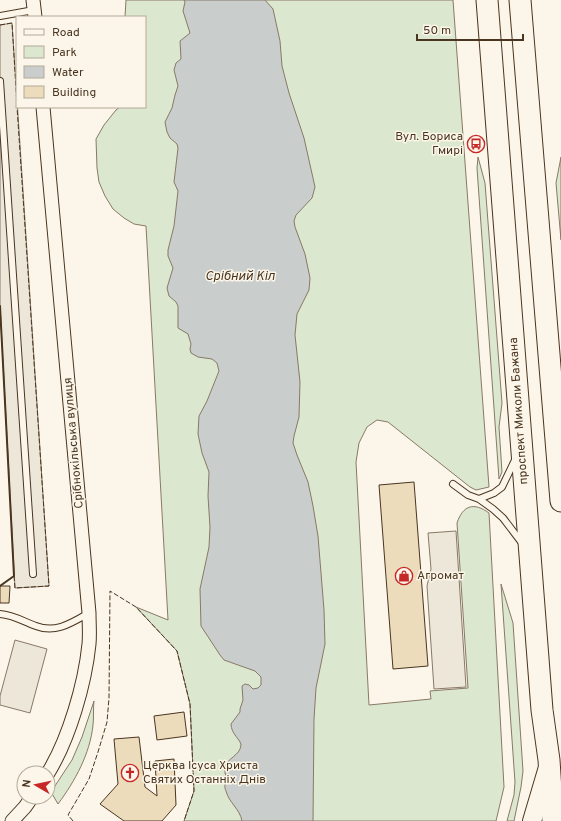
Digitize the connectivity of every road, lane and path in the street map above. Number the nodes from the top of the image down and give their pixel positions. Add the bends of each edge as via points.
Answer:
1 (487, 0) edge
2 (520, 0) edge
3 (34, 9) edge
4 (0, 16) edge
5 (0, 81) edge
6 (43, 108) edge
7 (521, 448) junction
8 (453, 484) dead end
9 (479, 499) junction
10 (561, 501) edge
11 (530, 553) junction
12 (33, 574) dead end
13 (89, 613) junction
14 (0, 614) edge
15 (550, 760) junction
16 (52, 765) edge
17 (26, 805) edge
18 (12, 821) edge
19 (532, 821) edge
20 (553, 821) edge

1 - 7 highway, проспект Миколи Бажана
2 - 10 highway
3 - 4 lane
5 - 12 lane
6 - 13 street, Срібнокільська вулиця
7 - 9 lane via 502,487
7 - 11 highway, проспект Миколи Бажана
8 - 9 lane via 468,495
9 - 11 lane via 503,518
11 - 15 highway, проспект Миколи Бажана via 542,710
13 - 14 lane via 70,624 52,629 44,629 13,616
13 - 16 street, Срібнокільська вулиця via 89,644 75,708 65,738
15 - 19 main road
15 - 20 highway, проспект Миколи Бажана
17 - 18 street

